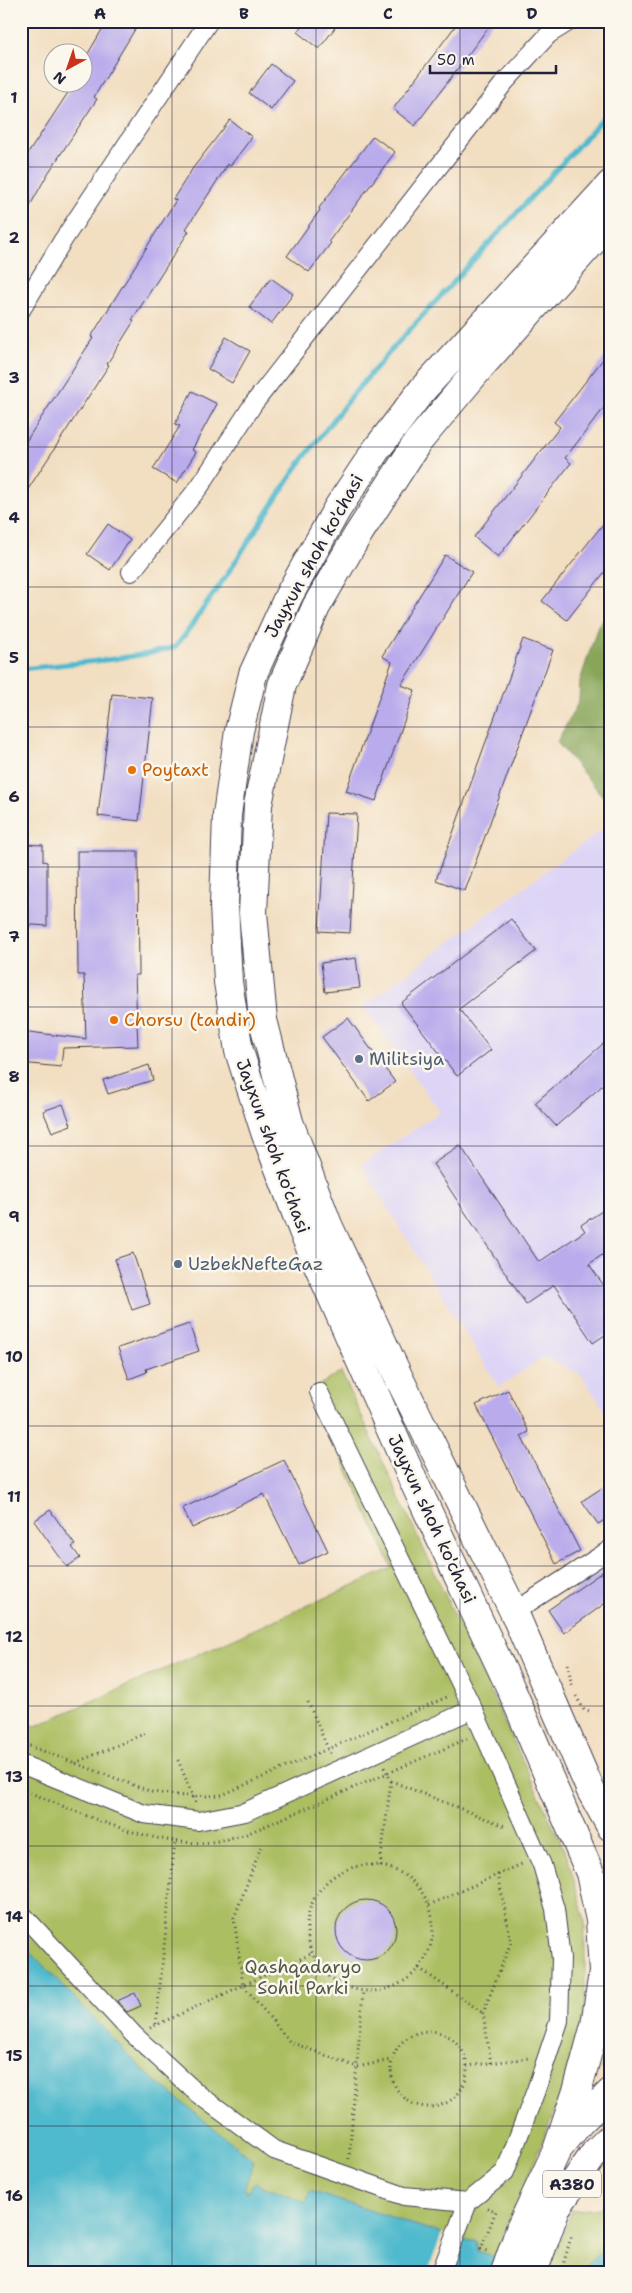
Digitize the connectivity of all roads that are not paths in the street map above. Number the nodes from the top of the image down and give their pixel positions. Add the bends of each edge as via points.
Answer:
1 (209, 21) edge
2 (570, 21) edge
3 (611, 184) edge
4 (611, 221) edge
5 (21, 310) edge
6 (131, 572) dead end
7 (319, 1392) dead end
8 (611, 1549) edge
9 (514, 1612) junction
10 (473, 1709) junction
11 (21, 1764) edge
12 (591, 1791) junction
13 (561, 1802) junction
14 (611, 1827) edge
15 (21, 1913) edge
16 (611, 2092) edge
17 (611, 2138) edge
18 (557, 2150) junction
19 (468, 2202) junction
20 (533, 2234) junction
21 (441, 2272) edge
22 (505, 2272) edge
23 (533, 2272) edge

1 - 5 street via 63,240
2 - 6 street via 549,34 504,83 254,403 200,486
3 - 13 highway, Jayxun shoh ko'chasi / A380 via 423,389 376,450 337,509 289,595 253,674 238,732 227,815 224,905 228,982 239,1051 265,1132 303,1231
4 - 9 highway, Jayxun shoh ko'chasi via 417,443 357,536 316,608 282,685 258,805 253,913 262,1011 289,1122 328,1225
7 - 10 street
8 - 9 street
9 - 12 highway, Jayxun shoh ko'chasi
10 - 11 street via 245,1812 198,1821 144,1814
10 - 19 street via 538,1856 555,1909 561,1959 559,2021 505,2172
12 - 13 highway
12 - 14 highway, Jayxun shoh ko'chasi
13 - 18 highway, Jayxun shoh ko'chasi / A380 via 590,1873 600,1920 603,1972 595,2025
15 - 19 street via 134,2035 198,2094 274,2150 404,2196
16 - 18 highway, A380
17 - 20 highway, A380 via 595,2153
18 - 20 highway, A380
19 - 21 street
20 - 22 highway, A380, bridge
20 - 23 highway, A380, bridge

